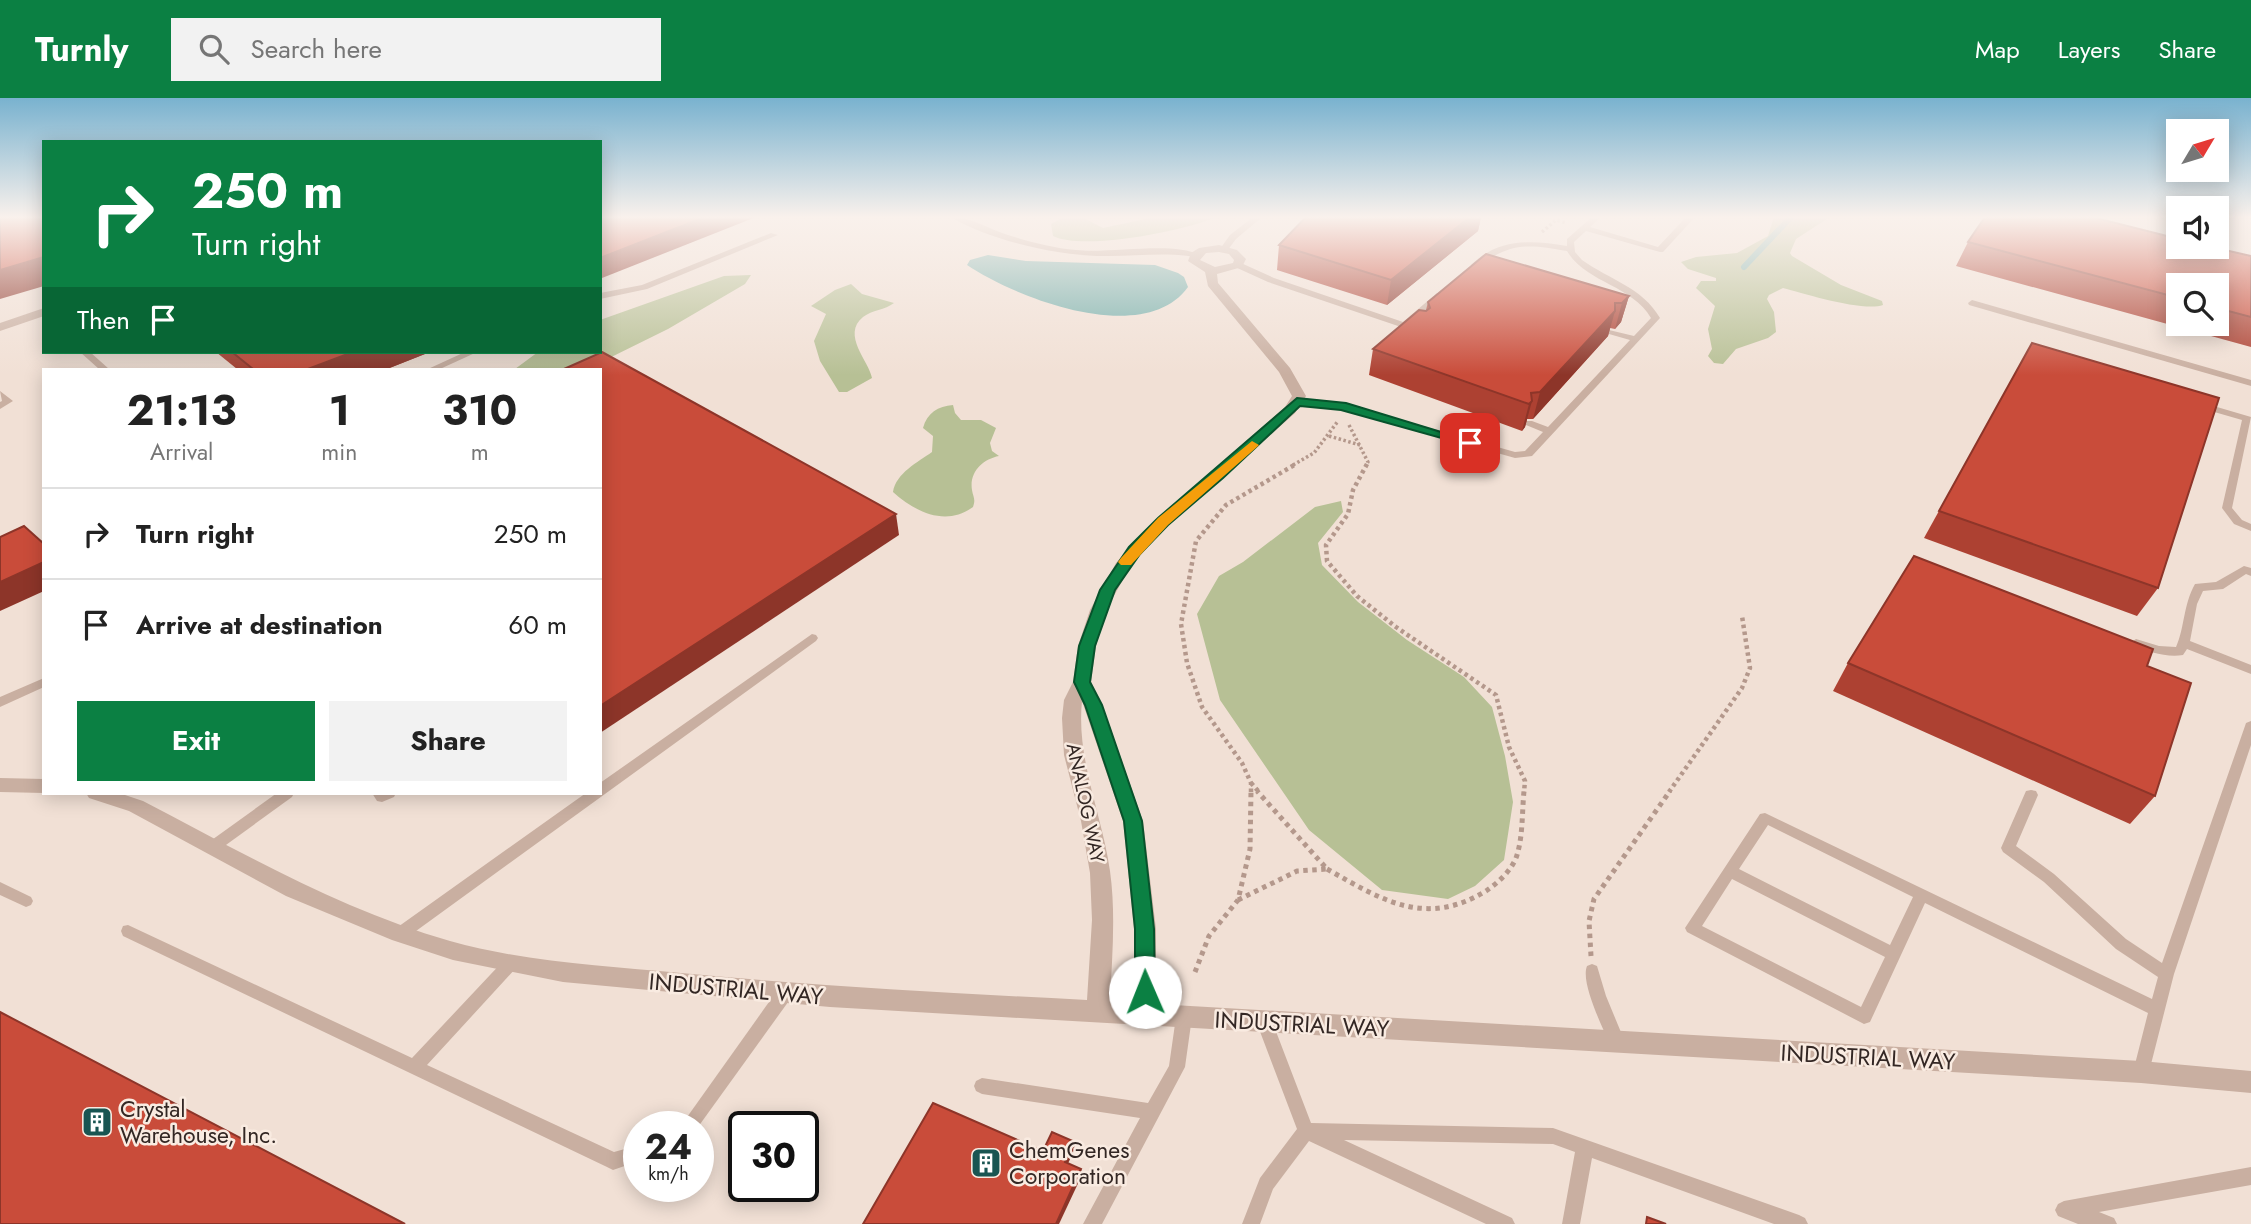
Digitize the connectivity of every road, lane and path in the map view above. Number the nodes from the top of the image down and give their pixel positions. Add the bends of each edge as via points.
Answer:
1 (688, 270) edge
2 (1211, 270) joint
3 (1226, 270) edge
4 (1248, 270) edge
5 (1471, 270) edge
6 (1587, 270) edge
7 (1464, 275) edge
8 (1444, 292) edge
9 (602, 296) edge
10 (1972, 303) dead end
11 (42, 313) edge
12 (1404, 326) junction
13 (0, 327) edge
14 (1420, 331) edge
15 (1612, 332) edge
16 (1636, 339) junction
17 (87, 354) edge
18 (468, 354) edge
19 (103, 368) edge
20 (435, 368) edge
21 (2251, 383) edge
22 (0, 394) edge
23 (2185, 401) edge
24 (1297, 402) junction
25 (0, 406) edge
26 (1339, 416) dead end
27 (1347, 418) dead end
28 (2249, 420) edge
29 (1529, 423) edge
30 (1550, 431) junction
31 (1329, 436) junction
32 (1360, 445) junction
33 (2251, 528) edge
34 (2251, 572) edge
35 (1742, 616) dead end
36 (812, 638) dead end
37 (2128, 640) edge
38 (2185, 644) junction
39 (2251, 670) edge
40 (1082, 682) junction
41 (42, 683) edge
42 (0, 702) edge
43 (2251, 726) edge
44 (1251, 783) junction
45 (0, 785) edge
46 (42, 786) edge
47 (602, 789) edge
48 (102, 795) edge
49 (284, 795) edge
50 (593, 795) edge
51 (2031, 795) dead end
52 (214, 846) junction
53 (1328, 869) junction
54 (1730, 870) junction
55 (0, 888) edge
56 (1922, 894) junction
57 (1238, 900) junction
58 (26, 901) dead end
59 (128, 931) dead end
60 (400, 933) junction
61 (1894, 954) junction
62 (511, 963) junction
63 (1592, 971) joint
64 (1195, 972) dead end
65 (2166, 974) junction
66 (785, 993) junction
67 (1098, 1010) junction
68 (2158, 1010) junction
69 (1145, 1013) junction
70 (1184, 1017) junction
71 (1264, 1021) junction
72 (1617, 1042) junction
73 (414, 1067) junction
74 (2141, 1072) junction
75 (2251, 1082) edge
76 (982, 1086) dead end
77 (700, 1111) edge
78 (1152, 1112) junction
79 (1306, 1131) junction
80 (1586, 1147) junction
81 (623, 1158) edge
82 (2251, 1176) edge
83 (1092, 1224) edge
84 (1251, 1224) edge
85 (1506, 1224) edge
86 (1571, 1224) edge
87 (1799, 1224) edge
88 (2108, 1224) edge

1 - 9 lane via 644,287
2 - 3 street
2 - 24 street via 1212,283 1285,371 1297,390
4 - 12 lane
5 - 7 lane
6 - 16 lane via 1652,306 1656,318
8 - 12 lane
10 - 21 lane
11 - 13 street
12 - 14 lane
15 - 16 lane
16 - 30 lane
17 - 19 lane
18 - 20 lane
22 - 25 lane via 8,401
23 - 28 lane
24 - 30 lane via 1342,406 1515,455 1528,454
24 - 40 street, ANALOG WAY via 1163,522 1122,567 1098,610
26 - 31 path
27 - 32 path
28 - 33 lane via 2227,508 2238,522
29 - 30 lane
31 - 32 path
31 - 44 path via 1314,453 1226,505 1196,541 1181,624 1187,663 1202,706 1242,762
32 - 53 path via 1368,462 1353,490 1348,514 1326,545 1327,561 1367,604 1496,695 1509,747 1525,781 1517,856 1498,883 1469,901 1440,910 1404,906 1371,894
34 - 38 lane via 2244,570 2219,586 2199,587 2190,600
35 - 63 path via 1750,668 1742,688 1594,899 1588,921
36 - 47 lane
37 - 38 lane via 2179,652
38 - 39 lane
40 - 67 street, ANALOG WAY via 1071,718 1073,755 1100,873
40 - 69 street, ANALOG WAY via 1133,821 1145,929
41 - 42 lane
43 - 65 lane
44 - 53 path
44 - 57 path via 1250,849
45 - 46 street
48 - 52 street, INDUSTRIAL WAY via 136,806
49 - 52 lane
50 - 60 lane
51 - 65 lane via 2008,848 2049,878 2121,944
52 - 60 street, INDUSTRIAL WAY via 302,894
53 - 57 path via 1297,871
54 - 56 lane via 1765,818
54 - 61 lane
54 - 61 lane via 1692,928 1864,1017
55 - 58 lane
56 - 61 lane
56 - 68 lane
57 - 64 path via 1209,936
59 - 73 lane
60 - 62 street, INDUSTRIAL WAY via 453,951
62 - 66 street, INDUSTRIAL WAY via 624,980
62 - 73 lane
63 - 72 lane
65 - 68 lane
66 - 67 street, INDUSTRIAL WAY
66 - 77 lane
67 - 69 street, INDUSTRIAL WAY
68 - 74 lane
69 - 70 street, INDUSTRIAL WAY
70 - 71 street, INDUSTRIAL WAY
70 - 78 lane via 1177,1067
71 - 72 street, INDUSTRIAL WAY
71 - 79 lane
72 - 74 street, INDUSTRIAL WAY
73 - 81 lane via 613,1161
74 - 75 street, INDUSTRIAL WAY
76 - 78 lane
78 - 83 lane
79 - 80 lane via 1553,1136
79 - 84 lane via 1266,1184
79 - 85 lane
80 - 86 lane
80 - 87 lane
82 - 88 lane via 2064,1210

